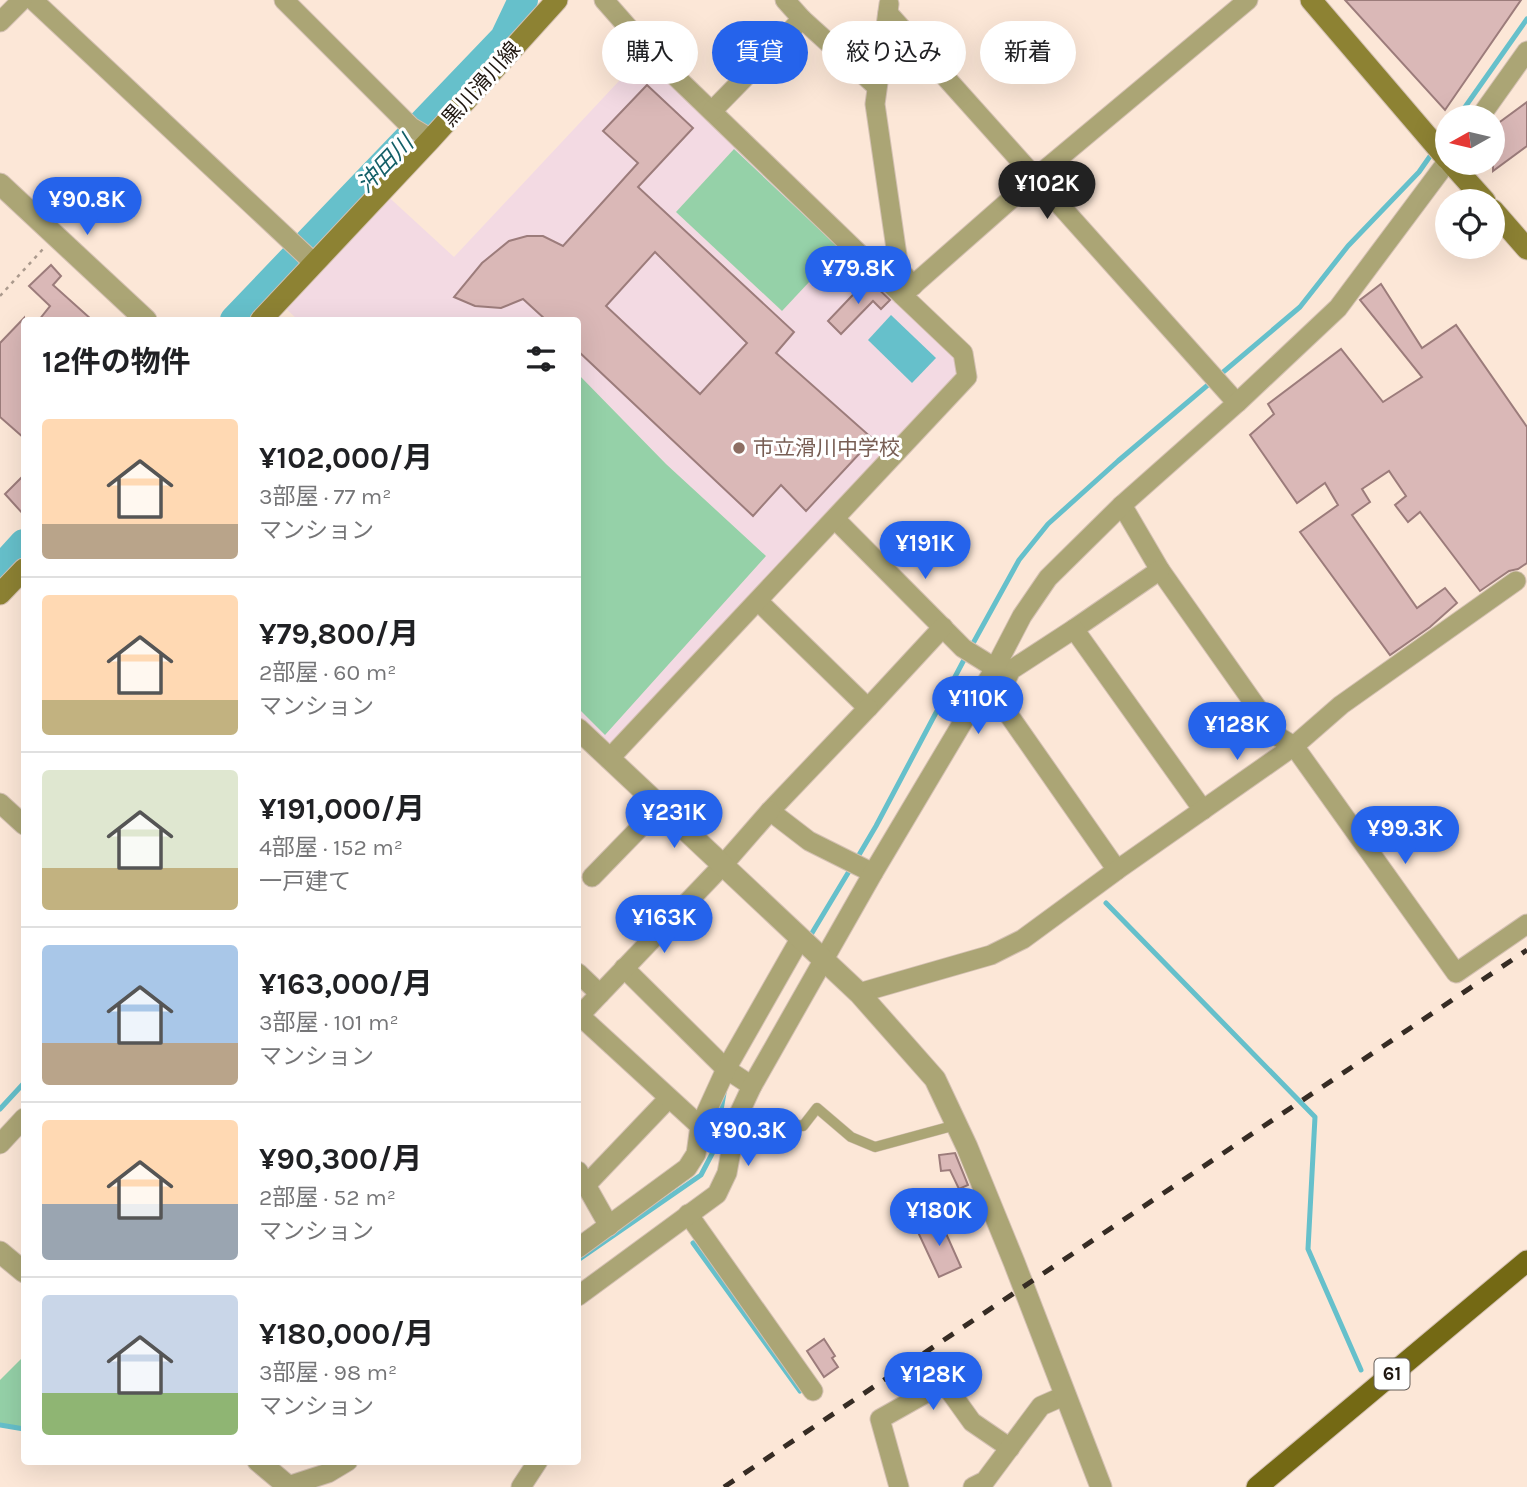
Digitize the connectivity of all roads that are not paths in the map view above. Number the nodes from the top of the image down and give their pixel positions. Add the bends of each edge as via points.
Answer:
1 (22, 0) edge
2 (33, 0) edge
3 (284, 0) edge
4 (557, 0) edge
5 (604, 0) edge
6 (785, 0) edge
7 (1248, 0) edge
8 (1311, 0) edge
9 (889, 6) edge
10 (802, 19) junction
11 (0, 22) edge
12 (1527, 51) edge
13 (876, 86) junction
14 (1489, 105) edge
15 (712, 111) junction
16 (431, 139) junction
17 (1435, 146) edge
18 (1438, 175) edge
19 (1461, 175) edge
20 (1035, 178) junction
21 (0, 184) edge
22 (1474, 189) edge
23 (1505, 224) edge
24 (1527, 249) edge
25 (314, 263) junction
26 (908, 291) junction
27 (143, 317) edge
28 (264, 317) edge
29 (1237, 403) junction
30 (1122, 505) junction
31 (835, 519) junction
32 (1160, 570) junction
33 (21, 572) edge
34 (1516, 581) dead end
35 (0, 594) edge
36 (758, 601) junction
37 (943, 627) junction
38 (1074, 629) junction
39 (995, 668) junction
40 (868, 708) junction
41 (581, 732) edge
42 (1294, 746) junction
43 (609, 759) junction
44 (0, 803) edge
45 (660, 807) junction
46 (1203, 810) junction
47 (770, 811) junction
48 (21, 822) edge
49 (722, 866) junction
50 (1116, 870) junction
51 (873, 873) junction
52 (592, 877) dead end
53 (1527, 924) edge
54 (800, 939) junction
55 (822, 960) junction
56 (624, 968) junction
57 (581, 976) edge
58 (859, 993) junction
59 (600, 994) junction
60 (581, 1013) edge
61 (581, 1019) edge
62 (726, 1069) junction
63 (752, 1086) junction
64 (668, 1099) junction
65 (741, 1111) junction
66 (21, 1122) edge
67 (956, 1125) junction
68 (699, 1126) junction
69 (0, 1144) edge
70 (582, 1178) edge
71 (688, 1214) junction
72 (609, 1226) junction
73 (581, 1246) edge
74 (0, 1252) edge
75 (1527, 1261) edge
76 (21, 1270) edge
77 (581, 1294) edge
78 (813, 1391) dead end
79 (1066, 1395) junction
80 (1010, 1448) junction
81 (263, 1465) edge
82 (341, 1465) edge
83 (535, 1465) edge
84 (286, 1484) edge
85 (521, 1487) edge
86 (899, 1487) edge
87 (973, 1487) edge
88 (1101, 1487) edge
89 (1257, 1487) edge

1 - 11 street
2 - 25 street
3 - 16 street via 411,127
4 - 16 main road, 黒川滑川線
5 - 15 street
6 - 10 street
7 - 20 street
8 - 17 main road
9 - 13 street
9 - 20 street
10 - 13 street
10 - 15 street
12 - 14 street
13 - 26 street via 899,269
15 - 26 street
16 - 25 main road, 黒川滑川線
18 - 29 street via 1338,308
19 - 22 main road
20 - 26 street
20 - 29 street
21 - 27 street
23 - 24 main road
25 - 28 main road, 黒川滑川線
26 - 31 street via 963,352 967,377
29 - 30 street
30 - 32 street
30 - 39 street via 1048,578
31 - 36 street
31 - 37 street
32 - 38 street
32 - 42 street via 1278,736
33 - 35 main road
34 - 42 street via 1341,705
36 - 40 street
36 - 43 street
37 - 39 street via 963,648
37 - 40 street
38 - 46 street
38 - 50 street via 1011,670 996,698
39 - 51 street
40 - 47 street
41 - 43 street
42 - 46 street
42 - 53 street via 1456,972
43 - 45 street
44 - 48 street
45 - 49 street
45 - 52 street
46 - 50 street
47 - 49 street
47 - 51 street via 809,841
49 - 54 street
49 - 56 street
50 - 58 street via 1023,939 991,955
51 - 55 street
54 - 55 street
54 - 62 street
55 - 58 street
55 - 63 street
56 - 59 street
56 - 62 street
57 - 59 street
58 - 67 street via 935,1079
59 - 60 street
61 - 64 street
62 - 63 street
62 - 68 street
63 - 65 street
64 - 68 street
64 - 70 street
65 - 67 lane via 803,1126 817,1108 852,1137 874,1147
65 - 71 street via 727,1173 717,1194
66 - 69 street
67 - 79 street
68 - 72 street via 696,1153 687,1168
70 - 72 street
71 - 77 street
71 - 78 street
72 - 73 street
74 - 76 street
75 - 89 main road, 61
79 - 80 street via 1041,1406
79 - 88 street
80 - 86 street via 972,1422 944,1383 880,1419
80 - 87 street via 985,1481
81 - 84 street
82 - 84 street
83 - 85 street

